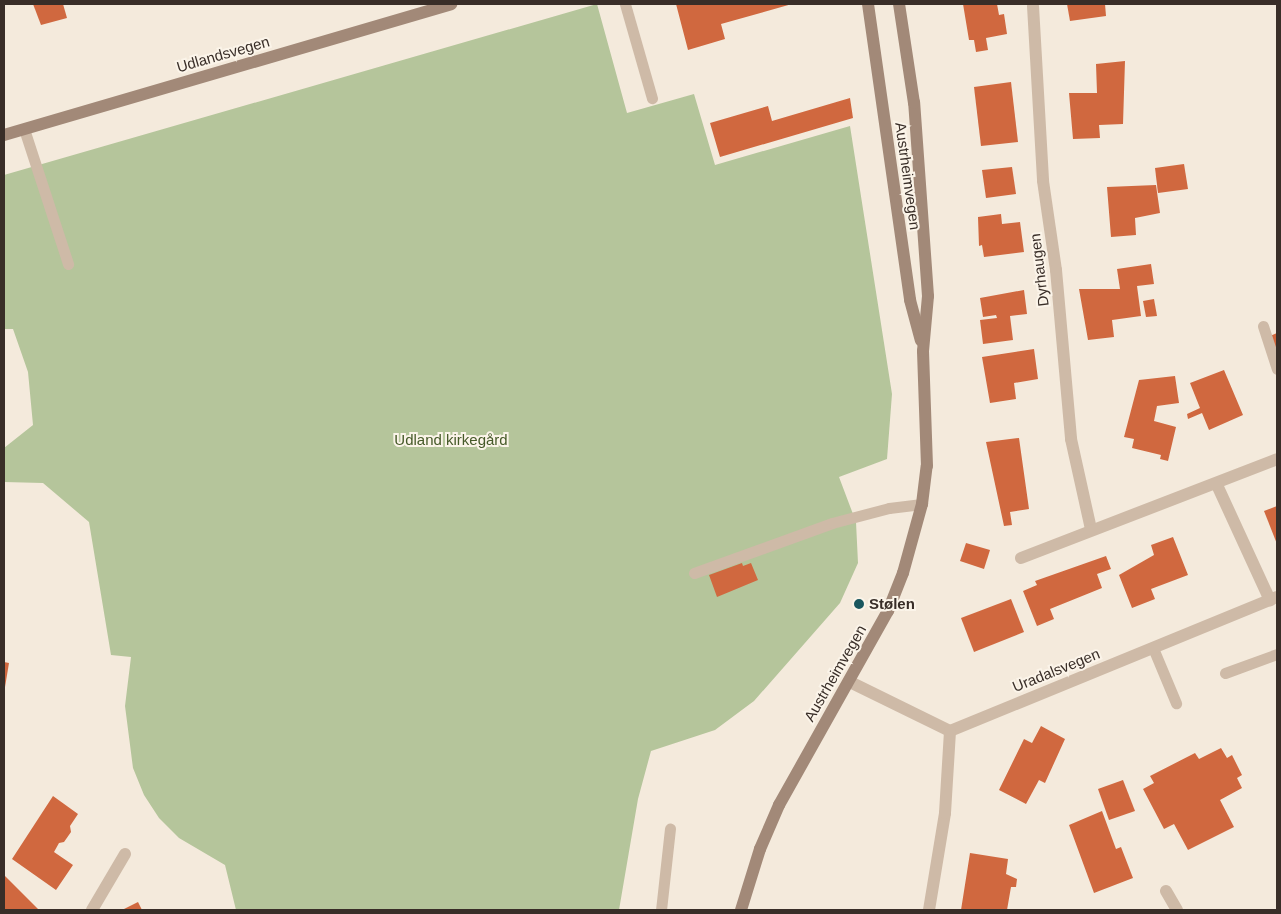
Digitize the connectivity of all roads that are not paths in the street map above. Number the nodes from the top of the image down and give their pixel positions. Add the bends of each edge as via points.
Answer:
1 (451, 4) edge
2 (625, 4) edge
3 (868, 4) edge
4 (899, 4) edge
5 (1033, 6) dead end
6 (652, 98) dead end
7 (24, 130) junction
8 (4, 135) edge
9 (68, 264) dead end
10 (1263, 326) dead end
11 (923, 351) junction
12 (1277, 368) edge
13 (1277, 459) edge
14 (1216, 485) junction
15 (922, 504) junction
16 (1091, 529) junction
17 (1021, 558) dead end
18 (694, 572) dead end
19 (1274, 598) edge
20 (1154, 648) junction
21 (1277, 654) edge
22 (1225, 672) dead end
23 (850, 682) junction
24 (1176, 703) dead end
25 (950, 731) junction
26 (670, 828) dead end
27 (125, 854) dead end
28 (1166, 891) dead end
29 (92, 910) edge
30 (661, 910) edge
31 (741, 910) edge
32 (929, 910) edge
33 (1177, 910) edge

1 - 7 main road, Udlandsvegen
2 - 6 lane
3 - 11 main road, Austrheimvegen via 910,300
4 - 11 main road, Austrheimvegen via 914,103 927,286
5 - 16 street, Dyrhaugen via 1044,181 1056,270 1071,439
7 - 8 main road, Udlandsvegen
7 - 9 lane
10 - 12 lane
11 - 15 main road, Austrheimvegen via 927,466
13 - 14 street
14 - 16 street
14 - 19 street
15 - 18 lane via 889,508 832,523
15 - 23 main road, Austrheimvegen via 903,573 888,611
16 - 17 street
19 - 20 street, Uradalsvegen
20 - 24 lane
20 - 25 street, Uradalsvegen
21 - 22 lane
23 - 25 street
23 - 31 main road, Austrheimvegen via 780,805 760,849
25 - 32 street via 945,813
26 - 30 lane
27 - 29 street
28 - 33 street

